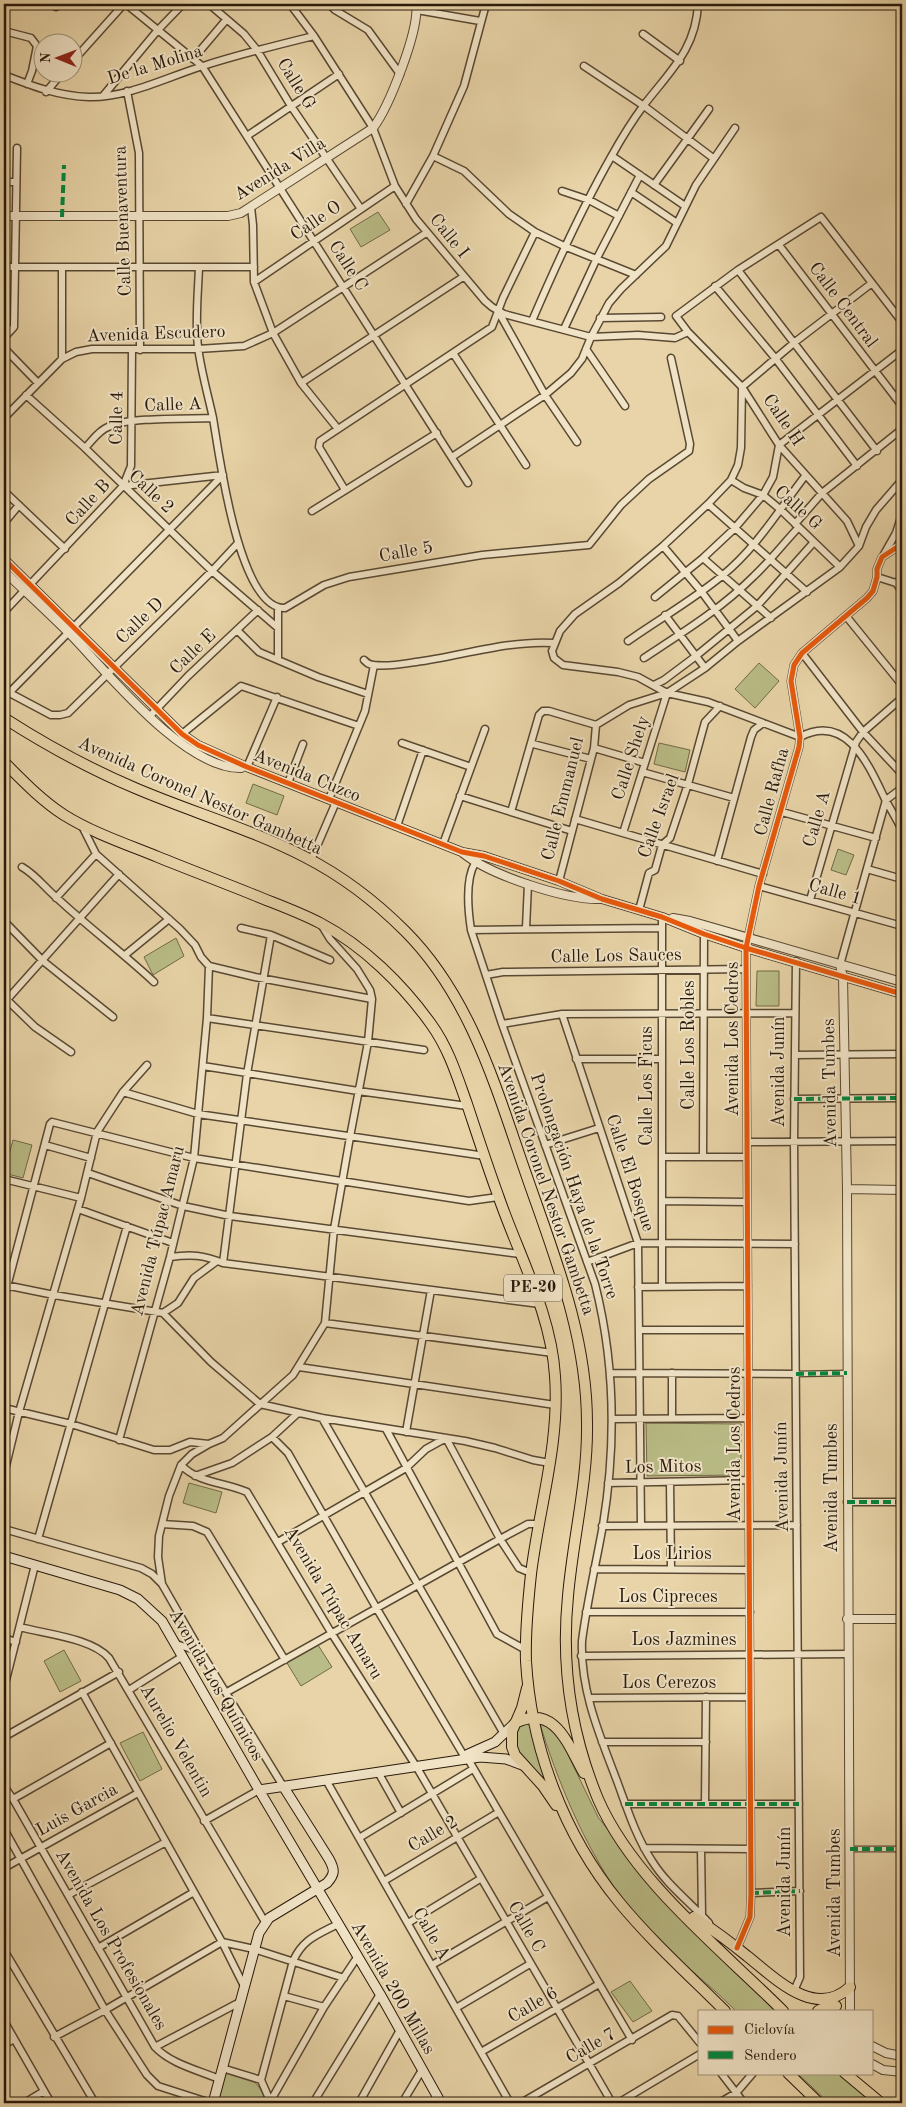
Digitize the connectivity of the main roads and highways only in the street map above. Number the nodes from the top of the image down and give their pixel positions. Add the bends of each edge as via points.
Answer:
1 (4, 718) edge
2 (4, 762) edge
3 (4, 1556) edge
4 (528, 1677) junction
5 (534, 1716) junction
6 (516, 1723) junction
7 (466, 1757) junction
8 (526, 1767) junction
9 (283, 1786) junction
10 (259, 1790) junction
11 (597, 1797) junction
12 (568, 1822) junction
13 (317, 1889) junction
14 (675, 1905) junction
15 (850, 1987) road end
16 (836, 2005) edge
17 (724, 2010) edge
18 (782, 2010) edge
19 (820, 2010) edge
20 (789, 2074) edge
21 (846, 2074) edge
22 (854, 2074) edge
23 (873, 2096) junction
24 (212, 2103) edge
25 (441, 2103) edge
26 (818, 2103) edge
27 (881, 2103) edge

1 - 11 highway, Avenida Coronel Nestor Gambetta / PE-20 via 99,772 311,860 356,888 401,927 429,959 462,1007 493,1077 568,1296 583,1362 588,1425 568,1593 566,1663 571,1712
2 - 4 highway, PE-20 via 48,804 82,826 321,924 364,953 391,977 421,1010 448,1052 498,1197 540,1304 553,1353 555,1405 550,1463 531,1573 526,1650
3 - 10 main road, Avenida Los Químicos via 120,1590 156,1614
4 - 5 highway, PE-20
4 - 6 highway
5 - 6 highway
5 - 11 highway via 552,1723
5 - 12 highway, PE-20 via 548,1772
6 - 7 main road via 486,1747
6 - 8 highway via 512,1730 512,1747
7 - 8 main road via 494,1757
7 - 9 main road
8 - 12 highway
9 - 10 main road
9 - 13 main road via 335,1871 327,1884
10 - 13 main road, Avenida Los Químicos
11 - 14 highway, Avenida Coronel Nestor Gambetta / PE-20 via 631,1855
12 - 17 highway, PE-20 via 618,1901
13 - 24 main road via 265,1922 259,1933
13 - 25 main road, Avenida 200 Millas
14 - 16 highway via 720,1934 779,1982 794,1991
14 - 18 highway, Avenida Coronel Nestor Gambetta / PE-20
15 - 16 highway
16 - 19 highway
20 - 26 highway
21 - 23 highway
22 - 23 highway
23 - 27 highway

